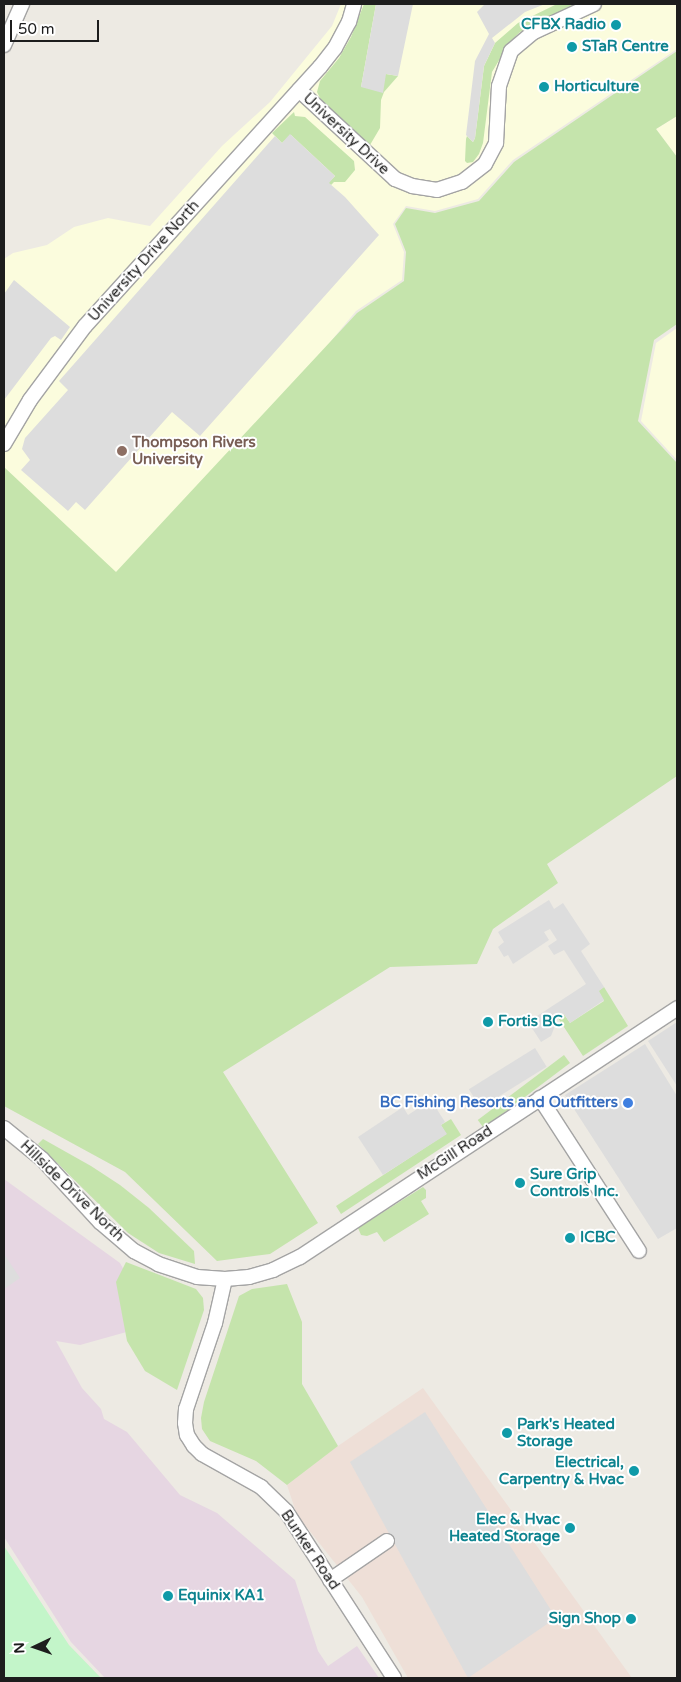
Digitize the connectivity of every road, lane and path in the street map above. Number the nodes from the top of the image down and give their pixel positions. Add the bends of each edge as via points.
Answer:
1 (22, 4) edge
2 (354, 4) edge
3 (594, 4) edge
4 (4, 44) edge
5 (298, 90) junction
6 (4, 444) edge
7 (677, 1008) edge
8 (540, 1098) junction
9 (4, 1128) edge
10 (639, 1251) dead end
11 (225, 1280) junction
12 (387, 1541) dead end
13 (330, 1580) junction
14 (394, 1678) edge

1 - 4 street
2 - 5 street, University Drive via 349,22 335,48
3 - 5 street, University Drive via 534,32 511,51 499,86 496,143 485,164 462,182 437,190 395,179
5 - 6 street, University Drive North via 85,326 39,388
7 - 8 street, McGill Road
8 - 10 street
8 - 11 street, McGill Road via 292,1261 261,1274
9 - 11 street, Hillside Drive North via 42,1159 94,1215 132,1249 184,1274
11 - 13 street, Bunker Road via 215,1324 186,1410 186,1432 202,1454 253,1482 278,1502
12 - 13 street
13 - 14 street, Bunker Road

